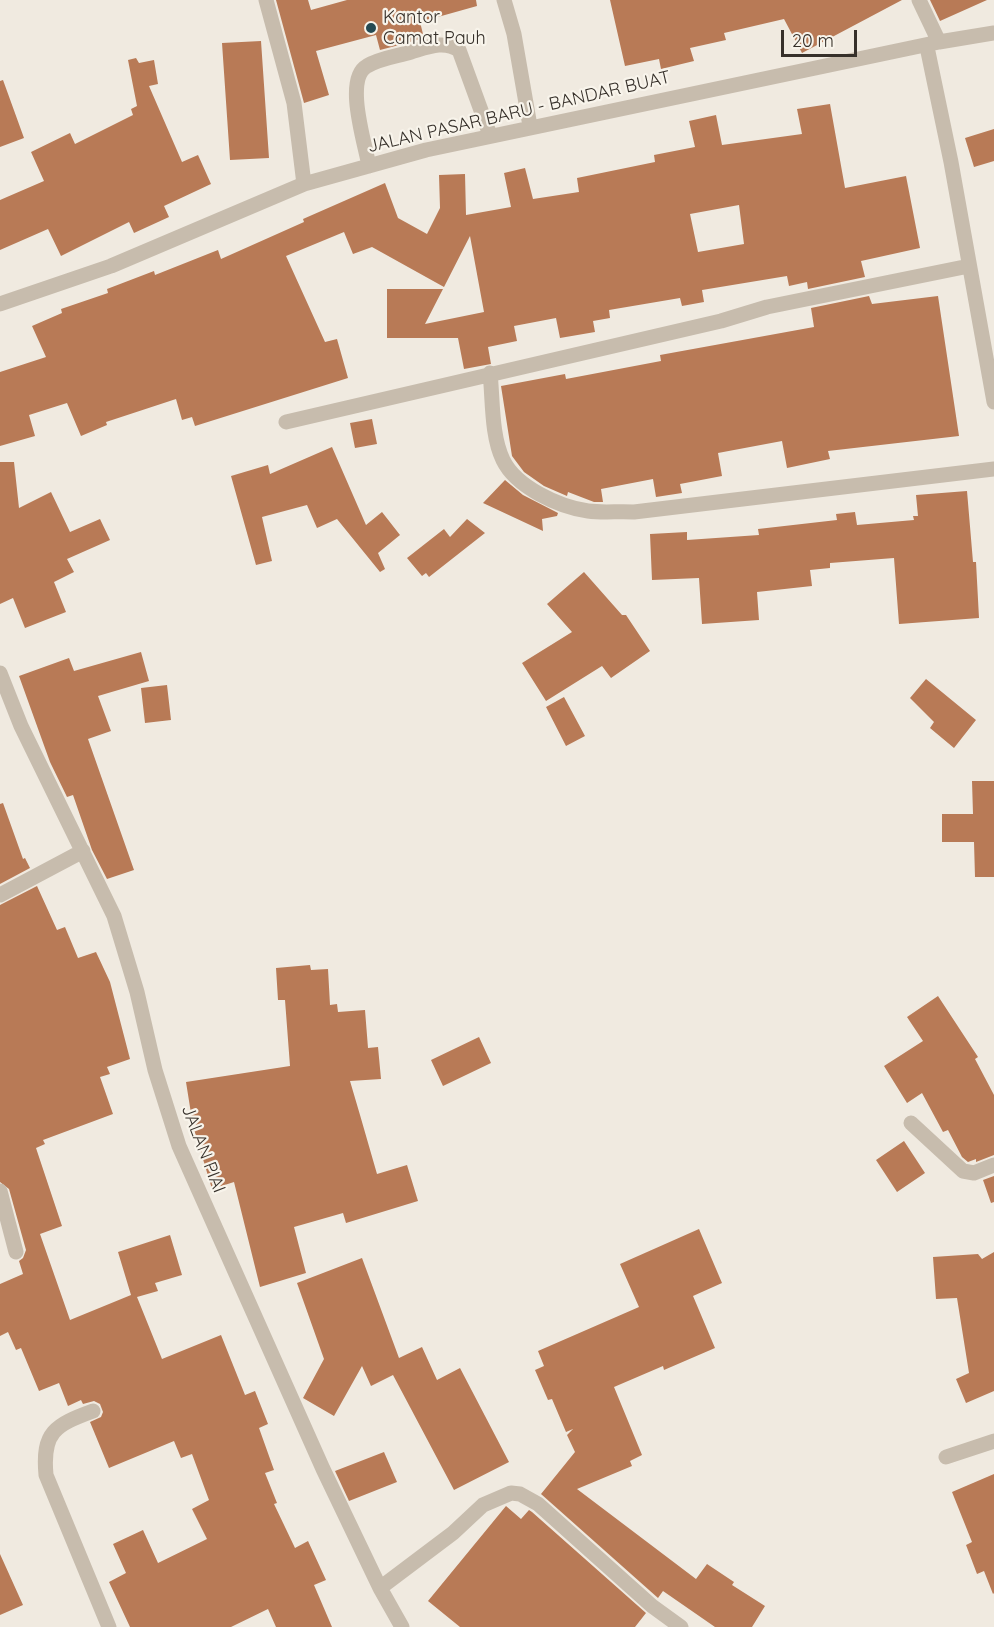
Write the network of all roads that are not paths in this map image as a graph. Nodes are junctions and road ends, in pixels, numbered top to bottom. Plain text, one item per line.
1 (266, 0) edge
2 (504, 0) edge
3 (919, 0) edge
4 (994, 33) edge
5 (933, 44) junction
6 (530, 126) junction
7 (490, 135) junction
8 (369, 166) junction
9 (304, 184) junction
10 (969, 266) junction
11 (0, 304) edge
12 (490, 373) junction
13 (994, 402) edge
14 (286, 422) dead end
15 (994, 469) edge
16 (0, 673) edge
17 (83, 851) junction
18 (0, 895) edge
19 (911, 1123) dead end
20 (994, 1165) edge
21 (0, 1191) edge
22 (16, 1252) dead end
23 (93, 1411) dead end
24 (994, 1441) edge
25 (946, 1457) dead end
26 (380, 1588) junction
27 (109, 1627) edge
28 (402, 1627) edge
29 (681, 1627) edge

1 - 9 street
2 - 6 street
3 - 5 street
4 - 5 street, JALAN PASAR BARU - BANDAR BUAT
5 - 6 street, JALAN PASAR BARU - BANDAR BUAT
5 - 10 street
6 - 7 street, JALAN PASAR BARU - BANDAR BUAT
7 - 8 street, JALAN PASAR BARU - BANDAR BUAT
7 - 8 street
8 - 9 street, JALAN PASAR BARU - BANDAR BUAT
9 - 11 street, JALAN PASAR BARU - BANDAR BUAT
10 - 12 street
10 - 13 street
12 - 14 street
12 - 15 street
16 - 17 street, JALAN PIAI
17 - 18 street
17 - 26 street, JALAN PIAI
19 - 20 street
21 - 22 street
23 - 27 street
24 - 25 street
26 - 28 street, JALAN PIAI
26 - 29 street

